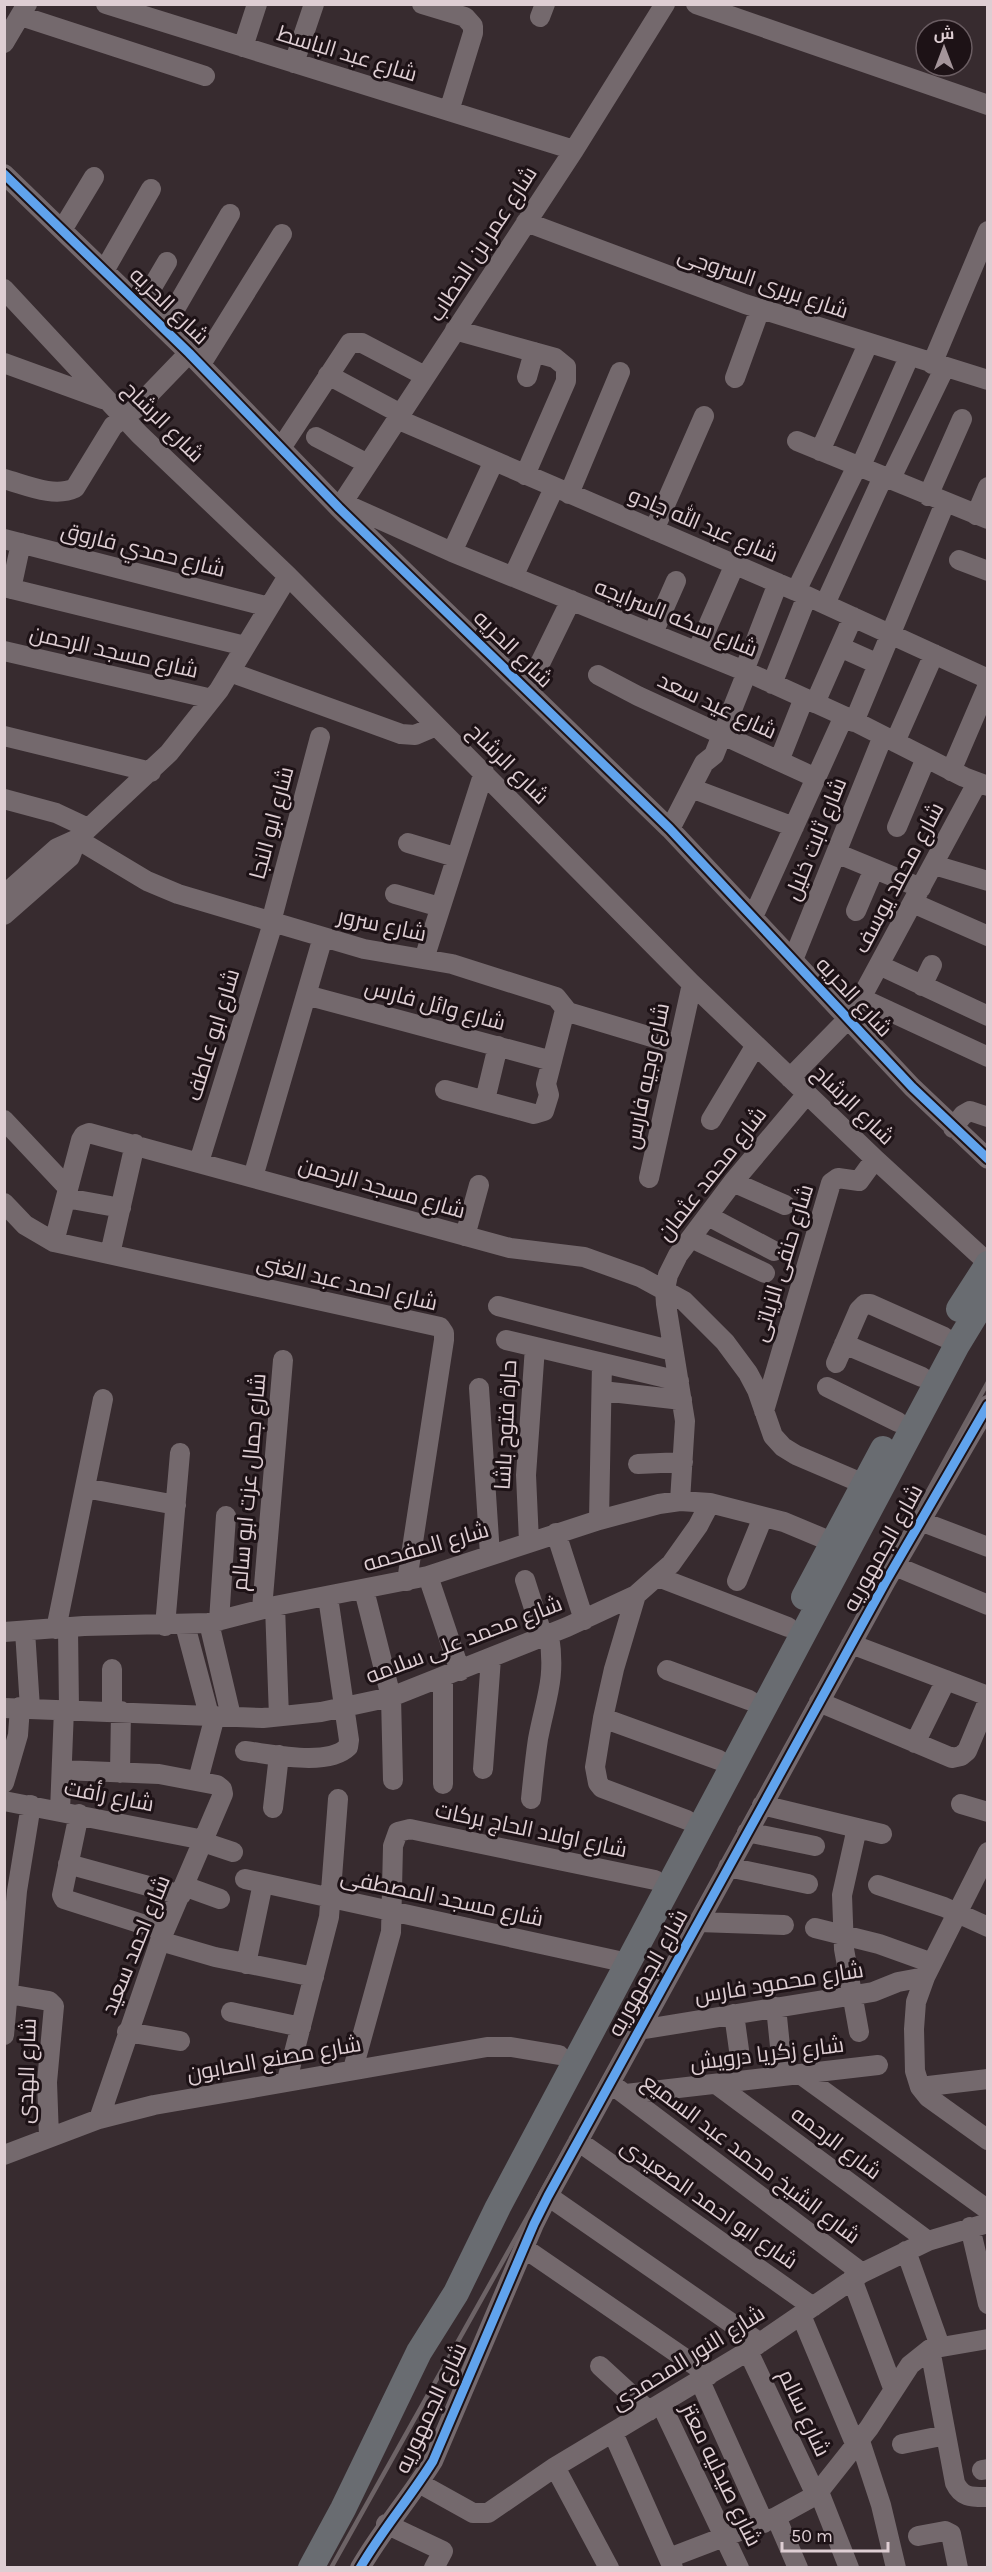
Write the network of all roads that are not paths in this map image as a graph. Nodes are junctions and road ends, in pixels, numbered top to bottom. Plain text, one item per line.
1 (106, 4) edge
2 (257, 4) edge
3 (314, 4) edge
4 (665, 4) edge
5 (696, 4) edge
6 (24, 10) edge
7 (417, 10) edge
8 (4, 43) edge
9 (243, 47) junction
10 (294, 63) junction
11 (205, 76) dead end
12 (987, 105) edge
13 (449, 111) junction
14 (574, 150) junction
15 (4, 174) edge
16 (94, 177) dead end
17 (151, 189) dead end
18 (230, 214) dead end
19 (526, 222) junction
20 (62, 231) junction
21 (987, 231) edge
22 (282, 234) dead end
23 (167, 261) dead end
24 (104, 271) junction
25 (4, 289) edge
26 (141, 306) junction
27 (760, 309) junction
28 (164, 328) junction
29 (455, 330) junction
30 (868, 344) junction
31 (534, 352) junction
32 (909, 357) junction
33 (191, 359) junction
34 (4, 363) edge
35 (938, 366) junction
36 (620, 372) dead end
37 (328, 375) junction
38 (425, 376) junction
39 (527, 377) dead end
40 (735, 378) dead end
41 (987, 380) edge
42 (107, 400) junction
43 (130, 413) junction
44 (399, 416) junction
45 (704, 416) dead end
46 (962, 419) dead end
47 (316, 436) dead end
48 (796, 441) dead end
49 (281, 448) junction
50 (820, 451) junction
51 (494, 461) junction
52 (368, 464) junction
53 (858, 467) junction
54 (525, 475) junction
55 (886, 478) junction
56 (4, 479) edge
57 (987, 487) edge
58 (562, 491) junction
59 (937, 499) junction
60 (341, 506) junction
61 (982, 517) edge
62 (828, 526) junction
63 (654, 530) junction
64 (854, 540) junction
65 (13, 541) edge
66 (452, 552) junction
67 (959, 560) dead end
68 (735, 564) junction
69 (987, 571) edge
70 (288, 576) junction
71 (513, 577) junction
72 (676, 581) dead end
73 (778, 583) junction
74 (8, 588) edge
75 (809, 597) junction
76 (571, 600) junction
77 (269, 607) junction
78 (854, 617) junction
79 (653, 633) junction
80 (890, 634) junction
81 (245, 646) junction
82 (840, 647) junction
83 (4, 651) edge
84 (696, 651) junction
85 (934, 654) junction
86 (878, 664) junction
87 (230, 672) junction
88 (746, 672) junction
89 (598, 675) dead end
90 (987, 679) edge
91 (772, 684) junction
92 (987, 685) edge
93 (527, 690) junction
94 (212, 699) junction
95 (810, 701) junction
96 (849, 719) junction
97 (436, 726) junction
98 (723, 735) junction
99 (4, 736) edge
100 (320, 738) dead end
101 (889, 739) junction
102 (926, 758) junction
103 (779, 761) junction
104 (951, 771) junction
105 (151, 772) junction
106 (484, 772) junction
107 (816, 778) junction
108 (982, 784) edge
109 (691, 788) junction
110 (4, 799) edge
111 (794, 827) junction
112 (897, 827) dead end
113 (670, 829) junction
114 (83, 834) junction
115 (408, 843) dead end
116 (836, 853) junction
117 (455, 857) junction
118 (933, 865) junction
119 (874, 869) junction
120 (12, 878) edge
121 (987, 881) edge
122 (395, 894) dead end
123 (4, 895) edge
124 (917, 895) junction
125 (440, 907) junction
126 (856, 911) dead end
127 (4, 915) edge
128 (753, 917) junction
129 (272, 922) junction
130 (987, 936) edge
131 (323, 937) junction
132 (424, 959) junction
133 (793, 960) junction
134 (879, 965) junction
135 (932, 965) dead end
136 (692, 984) junction
137 (922, 986) junction
138 (306, 994) junction
139 (861, 999) junction
140 (565, 1010) junction
141 (987, 1016) edge
142 (845, 1022) junction
143 (678, 1045) junction
144 (756, 1045) junction
145 (498, 1046) junction
146 (987, 1057) edge
147 (552, 1061) junction
148 (790, 1078) junction
149 (445, 1090) dead end
150 (807, 1094) junction
151 (485, 1100) junction
152 (987, 1117) edge
153 (4, 1120) edge
154 (711, 1120) dead end
155 (953, 1128) junction
156 (135, 1144) junction
157 (987, 1159) edge
158 (875, 1160) junction
159 (199, 1162) junction
160 (253, 1177) junction
161 (649, 1178) dead end
162 (733, 1182) junction
163 (479, 1185) dead end
164 (67, 1193) junction
165 (4, 1203) edge
166 (785, 1205) dead end
167 (121, 1208) junction
168 (708, 1216) junction
169 (465, 1236) junction
170 (691, 1238) junction
171 (54, 1242) junction
172 (774, 1251) dead end
173 (110, 1254) junction
174 (987, 1264) edge
175 (765, 1273) dead end
176 (665, 1289) junction
177 (987, 1294) edge
178 (498, 1306) dead end
179 (944, 1337) junction
180 (506, 1340) dead end
181 (844, 1344) junction
182 (535, 1347) junction
183 (673, 1351) junction
184 (283, 1360) dead end
185 (602, 1363) junction
186 (836, 1363) dead end
187 (922, 1377) junction
188 (826, 1387) dead end
189 (479, 1388) dead end
190 (680, 1390) junction
191 (602, 1391) junction
192 (103, 1399) dead end
193 (987, 1405) edge
194 (764, 1411) junction
195 (898, 1422) junction
196 (180, 1453) dead end
197 (683, 1462) junction
198 (638, 1464) dead end
199 (864, 1484) junction
200 (85, 1488) junction
201 (680, 1501) junction
202 (710, 1503) junction
203 (176, 1505) junction
204 (226, 1516) dead end
205 (764, 1517) junction
206 (599, 1520) junction
207 (920, 1521) junction
208 (556, 1533) junction
209 (528, 1542) junction
210 (841, 1545) junction
211 (987, 1546) edge
212 (490, 1555) junction
213 (894, 1566) junction
214 (428, 1576) junction
215 (658, 1577) junction
216 (525, 1580) dead end
217 (407, 1581) junction
218 (737, 1581) dead end
219 (364, 1590) junction
220 (636, 1594) junction
221 (328, 1597) junction
222 (987, 1605) edge
223 (269, 1608) junction
224 (584, 1620) junction
225 (214, 1622) junction
226 (185, 1625) junction
227 (165, 1626) junction
228 (788, 1627) junction
229 (62, 1628) junction
230 (25, 1631) junction
231 (4, 1632) edge
232 (546, 1636) junction
233 (851, 1644) junction
234 (491, 1658) junction
235 (112, 1669) dead end
236 (667, 1670) dead end
237 (452, 1674) junction
238 (946, 1680) junction
239 (987, 1696) edge
240 (391, 1697) junction
241 (749, 1701) junction
242 (987, 1701) edge
243 (819, 1702) junction
244 (18, 1707) edge
245 (344, 1708) junction
246 (67, 1709) junction
247 (116, 1711) junction
248 (218, 1716) junction
249 (279, 1717) junction
250 (603, 1718) junction
251 (915, 1743) junction
252 (245, 1751) dead end
253 (279, 1755) junction
254 (718, 1760) junction
255 (483, 1769) dead end
256 (62, 1770) junction
257 (120, 1773) junction
258 (198, 1780) junction
259 (393, 1780) dead end
260 (4, 1783) edge
261 (443, 1784) dead end
262 (338, 1799) dead end
263 (531, 1799) dead end
264 (4, 1800) edge
265 (961, 1804) dead end
266 (762, 1805) junction
267 (31, 1806) junction
268 (273, 1808) dead end
269 (987, 1812) edge
270 (70, 1813) junction
271 (687, 1820) junction
272 (856, 1828) junction
273 (747, 1832) junction
274 (882, 1834) dead end
275 (204, 1841) junction
276 (815, 1846) dead end
277 (233, 1852) dead end
278 (987, 1852) edge
279 (68, 1864) junction
280 (728, 1867) junction
281 (655, 1880) junction
282 (808, 1884) dead end
283 (878, 1885) dead end
284 (11, 1891) edge
285 (183, 1891) junction
286 (331, 1898) junction
287 (220, 1899) dead end
288 (393, 1911) junction
289 (956, 1912) junction
290 (9, 1921) edge
291 (698, 1922) junction
292 (784, 1925) dead end
293 (987, 1927) edge
294 (815, 1928) dead end
295 (843, 1934) junction
296 (162, 1936) junction
297 (620, 1961) junction
298 (246, 1964) junction
299 (928, 1970) junction
300 (7, 1971) edge
301 (314, 1977) junction
302 (8, 1994) junction
303 (852, 1995) junction
304 (776, 2007) junction
305 (231, 2012) dead end
306 (734, 2014) junction
307 (5, 2026) edge
308 (301, 2026) junction
309 (639, 2030) junction
310 (127, 2032) junction
311 (859, 2032) dead end
312 (180, 2041) dead end
313 (739, 2050) dead end
314 (559, 2055) junction
315 (878, 2065) dead end
316 (353, 2069) junction
317 (792, 2075) junction
318 (987, 2079) edge
319 (287, 2080) junction
320 (716, 2084) junction
321 (920, 2087) junction
322 (618, 2089) junction
323 (99, 2119) junction
324 (49, 2138) junction
325 (987, 2140) edge
326 (578, 2141) junction
327 (520, 2148) junction
328 (4, 2155) edge
329 (548, 2196) junction
330 (987, 2210) edge
331 (979, 2225) edge
332 (928, 2241) junction
333 (524, 2248) junction
334 (906, 2251) junction
335 (857, 2276) junction
336 (987, 2304) edge
337 (807, 2311) junction
338 (987, 2339) edge
339 (754, 2347) junction
340 (935, 2348) junction
341 (600, 2366) dead end
342 (704, 2378) junction
343 (893, 2388) junction
344 (655, 2408) junction
345 (613, 2433) junction
346 (946, 2435) junction
347 (858, 2443) junction
348 (902, 2444) dead end
349 (555, 2467) junction
350 (419, 2483) junction
351 (818, 2494) junction
352 (979, 2497) edge
353 (770, 2520) junction
354 (386, 2524) junction
355 (918, 2536) dead end
356 (723, 2538) junction
357 (439, 2559) edge
358 (671, 2563) edge
359 (311, 2568) edge
360 (360, 2568) edge
361 (609, 2568) edge
362 (739, 2568) edge
363 (798, 2568) edge
364 (849, 2568) edge
365 (896, 2568) edge
366 (958, 2568) edge

1 - 9 street, شارع عبد الباسط
2 - 9 street
3 - 10 street
4 - 14 street, شارع عمر بن الخطاب
5 - 12 street
6 - 8 street
6 - 11 street
7 - 13 street
9 - 10 street, شارع عبد الباسط
10 - 13 street, شارع عبد الباسط
13 - 14 street, شارع عبد الباسط
14 - 19 street, شارع عمر بن الخطاب
15 - 20 street, شارع الحريه
16 - 20 street
17 - 24 street
18 - 28 street
19 - 27 street, شارع بربرى السروجى
19 - 29 street, شارع عمر بن الخطاب
20 - 24 street, شارع الحريه
21 - 35 street
22 - 33 street
23 - 26 street
24 - 26 street, شارع الحريه
25 - 42 street, شارع الرشاح
26 - 28 street, شارع الحريه
27 - 30 street, شارع بربرى السروجى
27 - 40 street
28 - 33 street, شارع الحريه
29 - 31 street
29 - 38 street, شارع عمر بن الخطاب
30 - 32 street, شارع بربرى السروجى
30 - 50 street
31 - 39 street
31 - 54 street
32 - 35 street, شارع بربرى السروجى
32 - 53 street
33 - 43 street
33 - 49 street, شارع الحريه
34 - 42 street
35 - 41 street, شارع بربرى السروجى
35 - 55 street
36 - 58 street
37 - 38 street
37 - 44 street, شارع عبد الله جادو
37 - 49 street
38 - 44 street, شارع عمر بن الخطاب
42 - 43 street, شارع الرشاح
43 - 56 street
43 - 70 street, شارع الرشاح
44 - 51 street, شارع عبد الله جادو
44 - 52 street, شارع عمر بن الخطاب
45 - 63 street
46 - 59 street
47 - 52 street
48 - 50 street
49 - 60 street, شارع الحريه
50 - 53 street
51 - 54 street, شارع عبد الله جادو
51 - 66 street
52 - 60 street, شارع عمر بن الخطاب
53 - 55 street
53 - 62 street
54 - 58 street, شارع عبد الله جادو
55 - 59 street
55 - 64 street
57 - 61 street
58 - 63 street, شارع عبد الله جادو
58 - 71 street
59 - 61 street
59 - 80 street
60 - 66 street, شارع سكه السرايجه
60 - 93 street, شارع الحريه
62 - 64 street
62 - 75 street
63 - 68 street, شارع عبد الله جادو
64 - 75 street
65 - 74 street
65 - 77 street, شارع حمدي فاروق
66 - 71 street, شارع سكه السرايجه
67 - 69 street
68 - 73 street, شارع عبد الله جادو
68 - 84 street
70 - 77 street
70 - 97 street, شارع الرشاح
71 - 76 street, شارع سكه السرايجه
72 - 79 street
73 - 75 street, شارع عبد الله جادو
73 - 88 street
74 - 81 street
75 - 78 street, شارع عبد الله جادو
75 - 91 street
76 - 79 street, شارع سكه السرايجه
76 - 93 street
77 - 81 street
78 - 80 street, شارع عبد الله جادو
78 - 82 street
79 - 84 street, شارع سكه السرايجه
80 - 85 street, شارع عبد الله جادو
80 - 86 street
81 - 87 street
82 - 86 street
82 - 95 street
83 - 94 street, شارع مسجد الرحمن
84 - 88 street, شارع سكه السرايجه
85 - 90 street, شارع عبد الله جادو
85 - 101 street, شارع ثابت خليل
86 - 96 street
87 - 94 street
87 - 97 street
88 - 91 street, شارع سكه السرايجه
88 - 98 street
89 - 98 street, شارع عيد سعد
91 - 95 street, شارع سكه السرايجه
92 - 104 street
93 - 113 street, شارع الحريه
94 - 105 street
95 - 96 street, شارع سكه السرايجه
95 - 103 street
96 - 101 street, شارع سكه السرايجه
96 - 107 street
97 - 106 street, شارع الرشاح
98 - 103 street, شارع عيد سعد
98 - 109 street
99 - 105 street
100 - 129 street, شارع ابو النجا
101 - 102 street, شارع سكه السرايجه
101 - 116 street, شارع ثابت خليل
102 - 104 street, شارع سكه السرايجه
102 - 112 street
103 - 107 street, شارع عيد سعد
104 - 108 street, شارع سكه السرايجه
105 - 114 street
106 - 117 street
106 - 136 street, شارع الرشاح
107 - 111 street
108 - 118 street, شارع محمد يوسف
109 - 111 street
109 - 113 street
110 - 114 street, شارع سرور
111 - 128 street
113 - 128 street, شارع الحريه
114 - 120 street
114 - 127 street
114 - 129 street, شارع سرور
115 - 117 street
116 - 119 street
116 - 133 street, شارع ثابت خليل
117 - 125 street
118 - 121 street
118 - 124 street, شارع محمد يوسف
119 - 124 street
119 - 126 street
120 - 123 street
122 - 125 street
124 - 130 street
124 - 134 street, شارع محمد يوسف
125 - 132 street
128 - 133 street, شارع الحريه
129 - 131 street, شارع سرور
129 - 159 street, شارع ابو عاطف
131 - 132 street, شارع سرور
131 - 138 street
132 - 140 street, شارع سرور
133 - 142 street, شارع الحريه
134 - 137 street
134 - 139 street, شارع محمد يوسف
135 - 137 street
136 - 143 street, شارع وجيه فارس
136 - 144 street, شارع الرشاح
137 - 141 street
138 - 145 street, شارع وائل فارس
138 - 160 street
139 - 142 street, شارع محمد يوسف
139 - 146 street
140 - 143 street, شارع سرور
140 - 147 street
142 - 148 street, شارع محمد يوسف
142 - 155 street, شارع الحريه
143 - 161 street, شارع وجيه فارس
144 - 148 street, شارع الرشاح
144 - 154 street
145 - 147 street, شارع وائل فارس
145 - 151 street
147 - 151 street
148 - 150 street, شارع الرشاح
149 - 151 street
150 - 158 street, شارع الرشاح
150 - 162 street, شارع محمد عثمان
152 - 155 street
153 - 164 street
155 - 157 street, شارع الحريه
156 - 159 street, شارع مسجد الرحمن
156 - 164 street, شارع مسجد الرحمن
156 - 167 street
158 - 174 street, شارع الرشاح
158 - 194 street, شارع حنفى الزياتى
159 - 160 street, شارع مسجد الرحمن
160 - 169 street, شارع مسجد الرحمن
162 - 166 street
162 - 168 street, شارع محمد عثمان
163 - 169 street
164 - 167 street
164 - 171 street
165 - 171 street, شارع احمد عبد الغنى
167 - 173 street
168 - 170 street, شارع محمد عثمان
168 - 172 street
169 - 176 street, شارع مسجد الرحمن
170 - 175 street
170 - 176 street, شارع محمد عثمان
171 - 173 street, شارع احمد عبد الغنى
173 - 217 street, شارع احمد عبد الغنى
174 - 179 main road, شارع الجمهوريه
176 - 183 street
176 - 194 street, شارع مسجد الرحمن
177 - 210 main road, شارع الجمهوريه
178 - 183 street
179 - 181 street
179 - 187 main road, شارع الجمهوريه
180 - 182 street
181 - 186 street
181 - 187 street
182 - 185 street
182 - 209 street, حارة فتوح باشا
183 - 190 street
184 - 223 street, شارع جمال عزت ابو سالم
185 - 190 street
185 - 191 street
187 - 195 main road, شارع الجمهوريه
188 - 195 street
189 - 212 street
190 - 191 street
190 - 197 street
191 - 206 street
192 - 200 street
193 - 207 street, شارع الجمهوريه
194 - 199 street, شارع مسجد الرحمن
195 - 199 main road, شارع الجمهوريه
196 - 203 street
197 - 198 street
197 - 201 street
199 - 210 main road, شارع الجمهوريه
200 - 203 street
200 - 229 street
201 - 202 street, شارع المفحمه
201 - 206 street, شارع المفحمه
202 - 205 street, شارع المفحمه
202 - 215 street, شارع محمد على سلامه
203 - 227 street
204 - 225 street
205 - 210 street, شارع المفحمه
205 - 218 street
206 - 208 street, شارع المفحمه
207 - 211 street
207 - 213 street, شارع الجمهوريه
208 - 209 street, شارع المفحمه
208 - 224 street
209 - 212 street, شارع المفحمه
210 - 228 main road, شارع الجمهوريه
210 - 297 main road, شارع الجمهوريه
212 - 214 street, شارع المفحمه
213 - 222 street
213 - 233 street, شارع الجمهوريه
214 - 217 street, شارع المفحمه
214 - 237 street
215 - 220 street, شارع محمد على سلامه
215 - 228 street
216 - 232 street
217 - 219 street, شارع المفحمه
219 - 221 street, شارع المفحمه
219 - 240 street
220 - 224 street, شارع محمد على سلامه
220 - 250 street
221 - 223 street, شارع المفحمه
221 - 245 street
223 - 225 street, شارع المفحمه
223 - 249 street, شارع جمال عزت ابو سالم
224 - 232 street, شارع محمد على سلامه
225 - 226 street, شارع المفحمه
225 - 248 street
226 - 227 street, شارع المفحمه
226 - 248 street
227 - 229 street, شارع المفحمه
228 - 241 main road, شارع الجمهوريه
229 - 230 street, شارع المفحمه
229 - 246 street
230 - 231 street, شارع المفحمه
230 - 244 street
232 - 234 street, شارع محمد على سلامه
232 - 263 street
233 - 238 street
233 - 243 street, شارع الجمهوريه
234 - 237 street, شارع محمد على سلامه
234 - 255 street
235 - 247 street
236 - 241 street
237 - 240 street, شارع محمد على سلامه
237 - 261 street
238 - 239 street
238 - 251 street
240 - 245 street, شارع محمد على سلامه
240 - 259 street
241 - 254 main road, شارع الجمهوريه
242 - 251 street
243 - 251 street
243 - 266 street, شارع الجمهوريه
244 - 246 street, شارع محمد على سلامه
244 - 260 street
245 - 249 street, شارع محمد على سلامه
245 - 253 street
246 - 247 street, شارع محمد على سلامه
246 - 256 street
247 - 248 street, شارع محمد على سلامه
247 - 257 street
248 - 249 street, شارع محمد على سلامه
248 - 258 street
250 - 254 street
250 - 271 street
252 - 253 street
253 - 268 street
254 - 271 main road, شارع الجمهوريه
256 - 257 street
256 - 270 street
257 - 258 street
258 - 275 street, شارع احمد سعيد
262 - 286 street
264 - 267 street, شارع رأفت
265 - 269 street
266 - 272 street
266 - 273 street, شارع الجمهوريه
267 - 270 street, شارع رأفت
267 - 284 street
270 - 275 street, شارع رأفت
270 - 279 street
271 - 281 main road, شارع الجمهوريه
272 - 274 street
272 - 295 street
273 - 276 street
273 - 280 street, شارع الجمهوريه
275 - 277 street, شارع رأفت
275 - 285 street, شارع احمد سعيد
278 - 289 street
279 - 285 street
279 - 296 street
280 - 282 street
280 - 291 street, شارع الجمهوريه
281 - 288 street, شارع اولاد الحاج بركات
281 - 297 main road, شارع الجمهوريه
283 - 289 street
284 - 290 street
285 - 287 street
285 - 296 street, شارع احمد سعيد
286 - 288 street, شارع مسجد المصطفى
286 - 298 street, شارع مسجد المصطفى
286 - 301 street
288 - 297 street, شارع مسجد المصطفى
288 - 316 street
289 - 293 street
289 - 299 street
290 - 300 street
291 - 292 street
291 - 309 street, شارع الجمهوريه
294 - 295 street
295 - 299 street
295 - 303 street
296 - 298 street
296 - 310 street, شارع احمد سعيد
297 - 314 main road, شارع الجمهوريه
297 - 327 main road, شارع الجمهوريه
298 - 301 street
299 - 303 street, شارع محمود فارس
299 - 321 street
300 - 302 street
301 - 308 street
302 - 307 street
302 - 324 street, شارع الهدى
303 - 304 street, شارع محمود فارس
303 - 311 street
304 - 306 street, شارع محمود فارس
304 - 317 street
305 - 308 street
306 - 309 street, شارع محمود فارس
306 - 313 street
308 - 319 street
309 - 322 street, شارع الجمهوريه
310 - 312 street
310 - 323 street, شارع احمد سعيد
314 - 316 street, شارع مصنع الصابون
314 - 327 main road, شارع الجمهوريه
315 - 317 street, شارع زكريا درويش
316 - 319 street, شارع مصنع الصابون
317 - 320 street, شارع زكريا درويش
317 - 330 street
318 - 321 street
319 - 323 street, شارع مصنع الصابون
320 - 322 street, شارع زكريا درويش
320 - 332 street, شارع الرحمه
321 - 325 street
322 - 326 street, شارع الجمهوريه
322 - 335 street, شارع الشيخ محمد عبد السميع
323 - 324 street, شارع مصنع الصابون
324 - 328 street, شارع مصنع الصابون
326 - 329 street, شارع الجمهوريه
326 - 337 street, شارع ابو احمد الصعيدى
327 - 359 main road, شارع الجمهوريه
329 - 333 street, شارع الجمهوريه
329 - 339 street
331 - 332 street, شارع النور المحمدى
331 - 336 street
332 - 334 street, شارع النور المحمدى
333 - 342 street
333 - 350 street, شارع الجمهوريه
334 - 335 street, شارع النور المحمدى
334 - 340 street
335 - 337 street, شارع النور المحمدى
335 - 343 street
337 - 339 street, شارع النور المحمدى
337 - 347 street
338 - 340 street
339 - 342 street, شارع النور المحمدى
339 - 351 street, شارع سالم
340 - 343 street
340 - 346 street
341 - 344 street
342 - 344 street, شارع النور المحمدى
342 - 353 street
343 - 347 street
344 - 345 street, شارع النور المحمدى
344 - 356 street, شارع صيدليه معتز
345 - 349 street, شارع النور المحمدى
345 - 358 street
346 - 348 street
346 - 352 street
347 - 351 street
347 - 365 street
349 - 350 street, شارع النور المحمدى
349 - 361 street
350 - 354 street, شارع الجمهوريه
351 - 353 street
351 - 364 street, شارع سالم
353 - 356 street
353 - 363 street
354 - 357 street
354 - 360 street, شارع الجمهوريه
355 - 366 street
356 - 358 street
356 - 362 street, شارع صيدليه معتز

